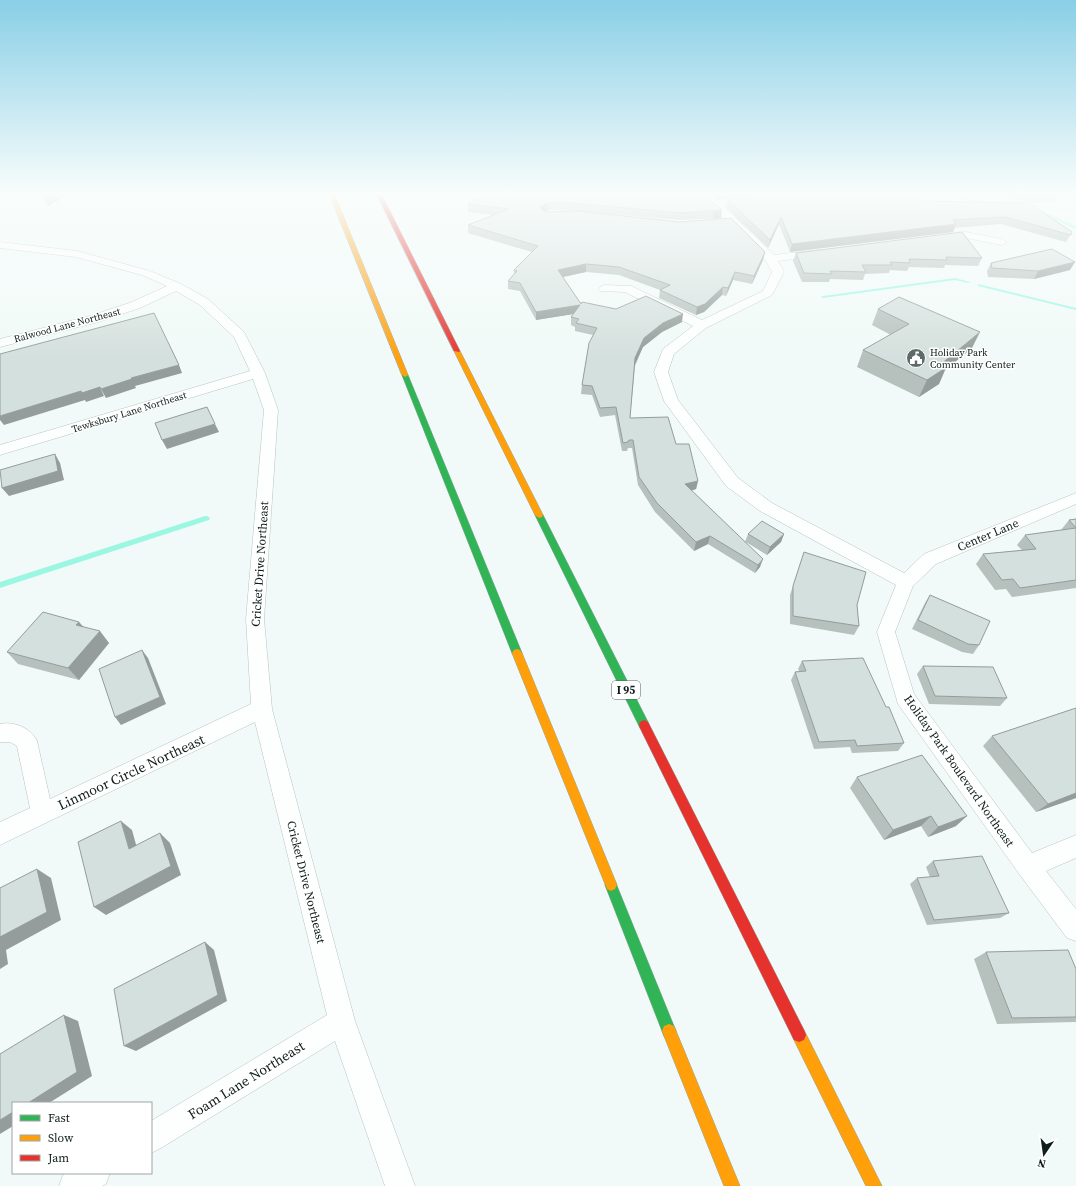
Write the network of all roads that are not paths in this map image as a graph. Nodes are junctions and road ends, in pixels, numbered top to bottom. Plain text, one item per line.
1 (28, 248) edge
2 (353, 248) edge
3 (406, 248) edge
4 (759, 248) edge
5 (829, 252) edge
6 (771, 258) junction
7 (177, 286) junction
8 (604, 289) dead end
9 (702, 325) junction
10 (0, 343) edge
11 (258, 373) junction
12 (0, 450) edge
13 (1076, 498) edge
14 (906, 582) junction
15 (262, 710) junction
16 (0, 733) edge
17 (42, 814) junction
18 (0, 834) edge
19 (1076, 846) edge
20 (1028, 868) junction
21 (1076, 929) edge
22 (342, 1021) junction
23 (152, 1137) edge
24 (93, 1174) edge
25 (74, 1186) edge
26 (400, 1186) edge
27 (732, 1186) edge
28 (874, 1186) edge

1 - 7 street, Cricket Drive Northeast
2 - 27 highway
3 - 28 highway, I 95
4 - 6 street
5 - 6 street
6 - 9 street
7 - 10 street, Ralwood Lane Northeast
7 - 11 street, Cricket Drive Northeast
8 - 9 street
9 - 14 street
11 - 12 street, Tewksbury Lane Northeast
11 - 15 street, Cricket Drive Northeast
13 - 14 street, Center Lane
14 - 20 street, Holiday Park Boulevard Northeast
15 - 17 street, Linmoor Circle Northeast
15 - 22 street, Cricket Drive Northeast
16 - 17 street
17 - 18 street, Linmoor Circle Northeast
19 - 20 street
20 - 21 street, Holiday Park Boulevard Northeast
22 - 23 street, Foam Lane Northeast
22 - 26 street, Cricket Drive Northeast
24 - 25 street

